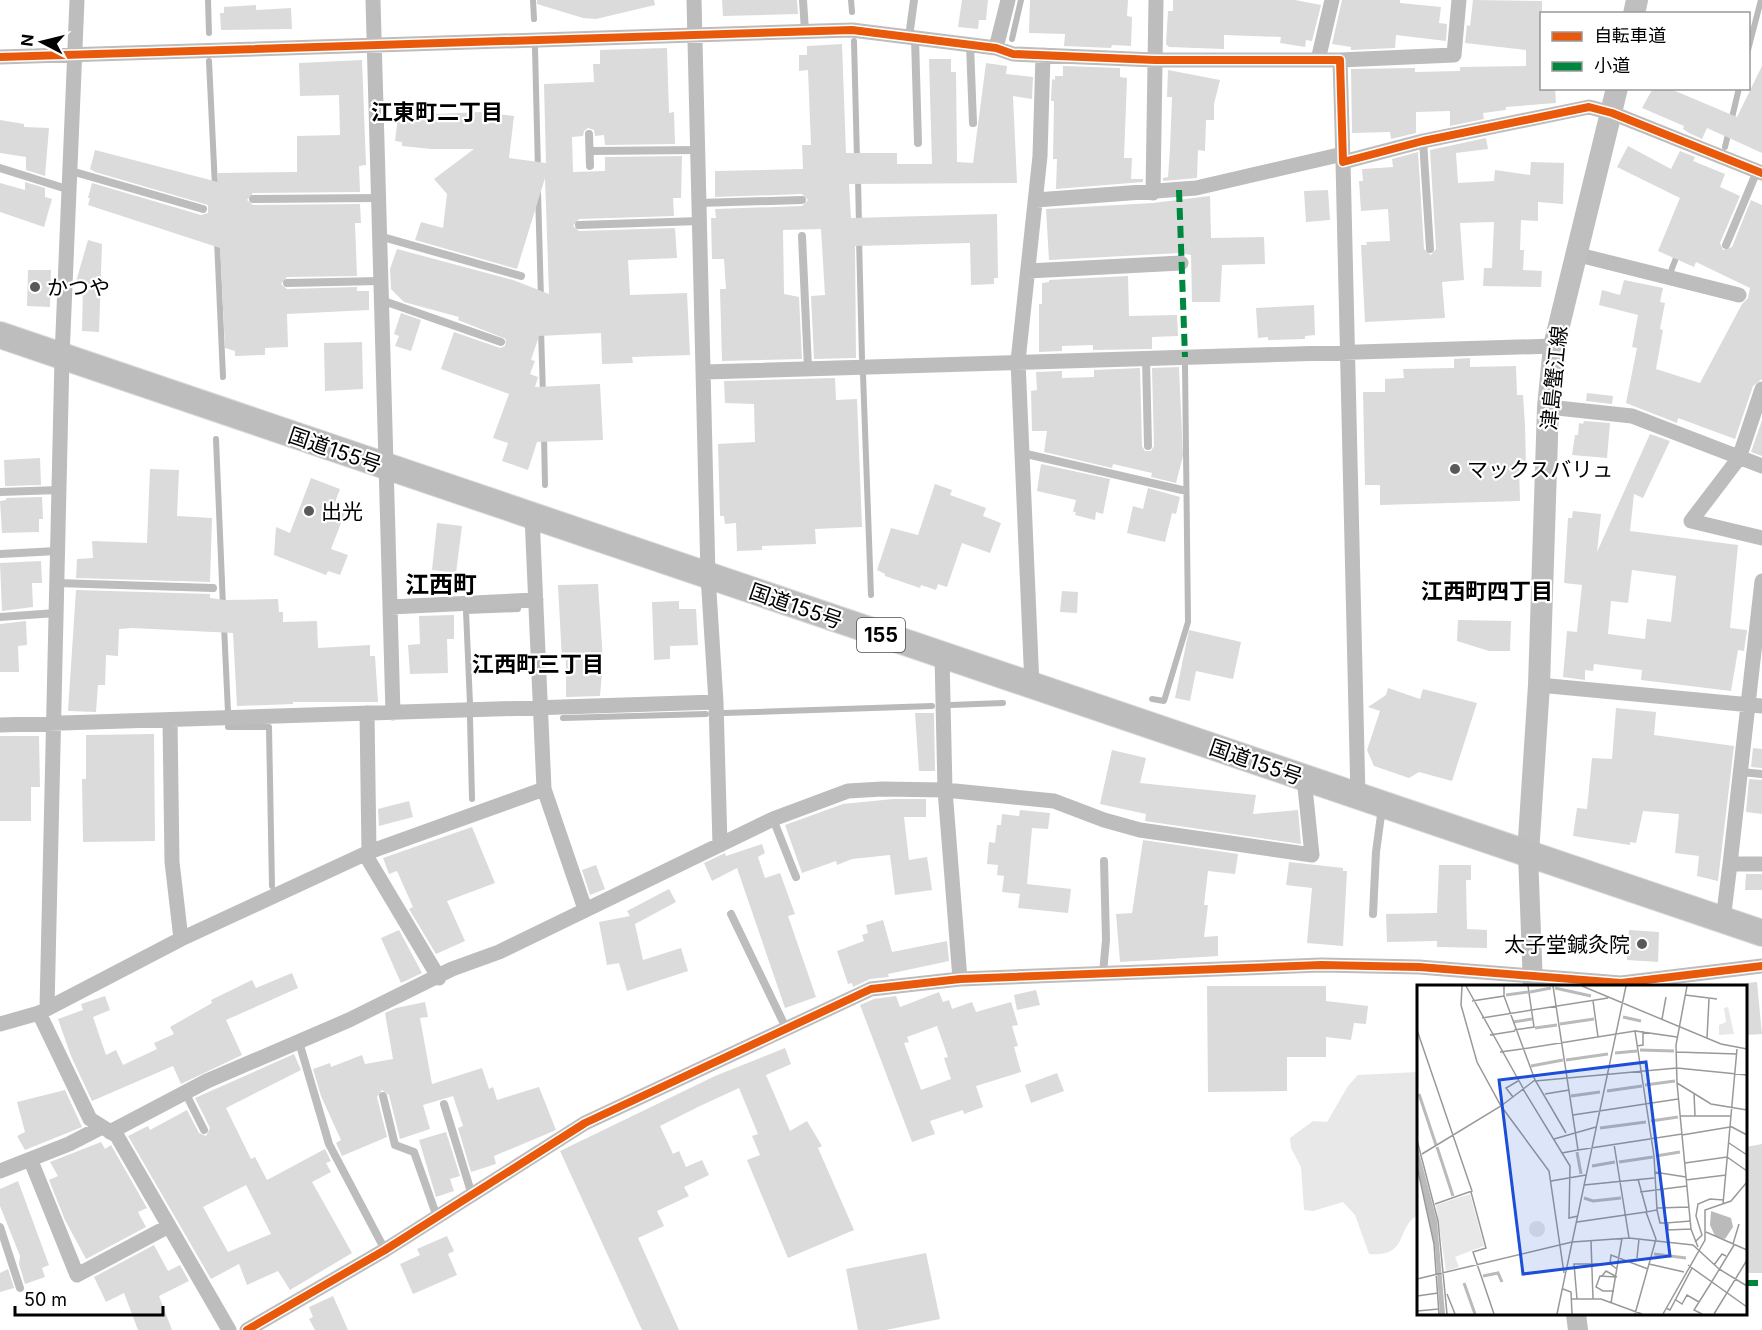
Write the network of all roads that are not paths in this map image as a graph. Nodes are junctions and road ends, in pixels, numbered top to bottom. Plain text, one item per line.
1 (77, 0) edge
2 (373, 0) edge
3 (694, 0) edge
4 (803, 0) edge
5 (914, 0) edge
6 (1008, 0) edge
7 (1156, 0) edge
8 (1332, 0) edge
9 (1459, 0) edge
10 (805, 32) junction
11 (695, 36) junction
12 (912, 38) junction
13 (374, 44) junction
14 (970, 45) junction
15 (996, 48) junction
16 (1043, 55) junction
17 (76, 56) junction
18 (0, 57) edge
19 (1155, 60) junction
20 (1318, 60) junction
21 (1340, 60) junction
22 (1617, 90) edge
23 (1612, 113) junction
24 (973, 123) dead end
25 (589, 134) dead end
26 (1423, 141) junction
27 (918, 143) dead end
28 (698, 150) junction
29 (590, 151) junction
30 (1343, 158) junction
31 (590, 166) dead end
32 (0, 168) edge
33 (71, 171) junction
34 (1759, 172) edge
35 (70, 190) junction
36 (1153, 193) junction
37 (378, 198) junction
38 (254, 199) dead end
39 (802, 200) dead end
40 (1035, 200) junction
41 (699, 203) junction
42 (203, 209) dead end
43 (700, 221) junction
44 (579, 225) dead end
45 (379, 236) junction
46 (801, 236) dead end
47 (1726, 245) dead end
48 (1430, 249) dead end
49 (1575, 254) junction
50 (1181, 263) dead end
51 (1028, 271) junction
52 (521, 276) dead end
53 (380, 281) junction
54 (287, 283) dead end
55 (1739, 296) dead end
56 (381, 300) junction
57 (0, 335) edge
58 (501, 342) dead end
59 (1554, 346) junction
60 (1349, 353) junction
61 (62, 357) junction
62 (1146, 358) junction
63 (1018, 362) junction
64 (808, 368) junction
65 (704, 372) junction
66 (1762, 389) edge
67 (1548, 407) junction
68 (1148, 446) dead end
69 (1022, 453) junction
70 (1739, 458) junction
71 (1762, 466) edge
72 (386, 467) junction
73 (59, 490) junction
74 (1182, 490) dead end
75 (0, 492) edge
76 (532, 516) junction
77 (1762, 538) edge
78 (57, 551) junction
79 (0, 554) edge
80 (708, 576) junction
81 (1762, 581) edge
82 (57, 583) junction
83 (213, 588) dead end
84 (536, 600) junction
85 (390, 608) junction
86 (56, 613) junction
87 (0, 616) edge
88 (942, 656) junction
89 (1539, 685) junction
90 (1032, 686) junction
91 (716, 702) junction
92 (1756, 706) edge
93 (543, 707) junction
94 (393, 712) junction
95 (367, 713) junction
96 (170, 720) junction
97 (53, 724) junction
98 (0, 725) edge
99 (1741, 772) junction
100 (1762, 774) edge
101 (1304, 778) junction
102 (544, 789) junction
103 (945, 790) junction
104 (1358, 797) junction
105 (1382, 805) junction
106 (773, 819) junction
107 (720, 845) junction
108 (367, 853) junction
109 (1528, 854) junction
110 (1104, 861) dead end
111 (1730, 864) junction
112 (1762, 864) edge
113 (796, 877) dead end
114 (585, 909) junction
115 (730, 914) dead end
116 (1373, 914) dead end
117 (1723, 920) junction
118 (1762, 933) edge
119 (181, 939) junction
120 (1762, 966) edge
121 (1102, 974) junction
122 (439, 978) junction
123 (960, 980) junction
124 (1532, 980) edge
125 (43, 1011) junction
126 (0, 1024) edge
127 (786, 1028) junction
128 (299, 1042) junction
129 (185, 1092) junction
130 (383, 1096) dead end
131 (444, 1104) dead end
132 (106, 1129) junction
133 (204, 1130) dead end
134 (31, 1161) junction
135 (0, 1172) edge
136 (472, 1195) junction
137 (437, 1217) junction
138 (169, 1226) junction
139 (0, 1227) edge
140 (385, 1250) junction
141 (20, 1288) dead end
142 (1576, 1315) edge
143 (229, 1330) edge
144 (247, 1330) edge
145 (1578, 1330) edge

1 - 17 street
2 - 13 street
3 - 11 street
4 - 10 lane
5 - 12 lane
6 - 15 street
7 - 19 street
8 - 20 street
9 - 21 street
10 - 11 street
10 - 12 street
11 - 13 street
11 - 28 street
12 - 14 street
12 - 27 lane
13 - 17 street
13 - 37 street
14 - 15 street
14 - 24 lane
15 - 16 street
16 - 19 street
16 - 40 street
17 - 18 street
17 - 33 street
19 - 20 street
19 - 36 street
20 - 21 street
21 - 30 street
22 - 23 main road, 津島蟹江線
23 - 26 street
23 - 34 street
23 - 49 main road, 津島蟹江線
25 - 29 lane
26 - 30 street
26 - 48 lane
28 - 29 lane
28 - 41 street
29 - 31 lane
30 - 36 street
30 - 60 street
32 - 35 lane
33 - 35 street
33 - 42 lane
34 - 47 lane
35 - 61 street
36 - 40 street
37 - 38 lane
37 - 45 street
39 - 41 lane
40 - 51 street
41 - 43 street
43 - 44 lane
43 - 65 street
45 - 52 lane
45 - 53 street
46 - 64 lane
49 - 55 street
49 - 59 main road, 津島蟹江線
50 - 51 street
51 - 63 street
53 - 54 lane
53 - 56 street
56 - 58 lane
56 - 72 street
57 - 61 highway, 国道155号 / 155
59 - 60 street
59 - 67 main road, 津島蟹江線
60 - 62 street
60 - 104 street
61 - 72 highway, 国道155号 / 155
61 - 73 street
62 - 63 street
62 - 68 lane
63 - 64 street
63 - 69 street
64 - 65 street
65 - 80 street
66 - 70 street
67 - 70 street
67 - 89 main road, 津島蟹江線
69 - 74 lane
69 - 90 street
70 - 71 street
70 - 77 street
72 - 76 highway, 国道155号 / 155
72 - 85 street
73 - 75 lane
73 - 78 street
76 - 80 highway, 国道155号 / 155
76 - 84 street
78 - 79 lane
78 - 82 street
80 - 88 highway, 国道155号 / 155
80 - 91 street
81 - 92 street
82 - 83 lane
82 - 86 street
84 - 85 street
84 - 93 street
85 - 94 street
86 - 87 lane
86 - 97 street
88 - 90 highway, 国道155号 / 155
88 - 103 street
89 - 92 street
89 - 109 main road, 津島蟹江線
90 - 101 highway, 国道155号 / 155
91 - 93 street
91 - 107 street
92 - 99 street
93 - 94 street
93 - 102 street
94 - 95 street
95 - 96 street
95 - 108 street
96 - 97 street
96 - 119 street
97 - 98 street
97 - 125 street
99 - 100 lane
99 - 111 street
101 - 103 street
101 - 104 highway, 国道155号 / 155
102 - 108 street
102 - 114 street
103 - 106 street
103 - 123 street
104 - 105 highway, 国道155号 / 155
105 - 109 highway, 国道155号 / 155
105 - 116 lane
106 - 107 street
106 - 113 lane
107 - 114 street
108 - 119 street
108 - 122 street
109 - 117 highway, 国道155号 / 155
109 - 124 street
110 - 121 lane
111 - 112 street
111 - 117 street
114 - 122 street
115 - 127 lane
117 - 118 highway, 国道155号 / 155
119 - 125 street
120 - 124 street
121 - 123 street
121 - 124 street
122 - 128 street
123 - 127 street
125 - 126 street
125 - 132 street
127 - 136 street
128 - 129 street
128 - 140 lane
129 - 132 street
129 - 133 lane
130 - 137 lane
131 - 136 lane
132 - 134 street
132 - 138 street
134 - 135 street
134 - 138 street
136 - 137 street
137 - 140 street
138 - 143 street
139 - 141 lane
140 - 144 street
142 - 145 street

